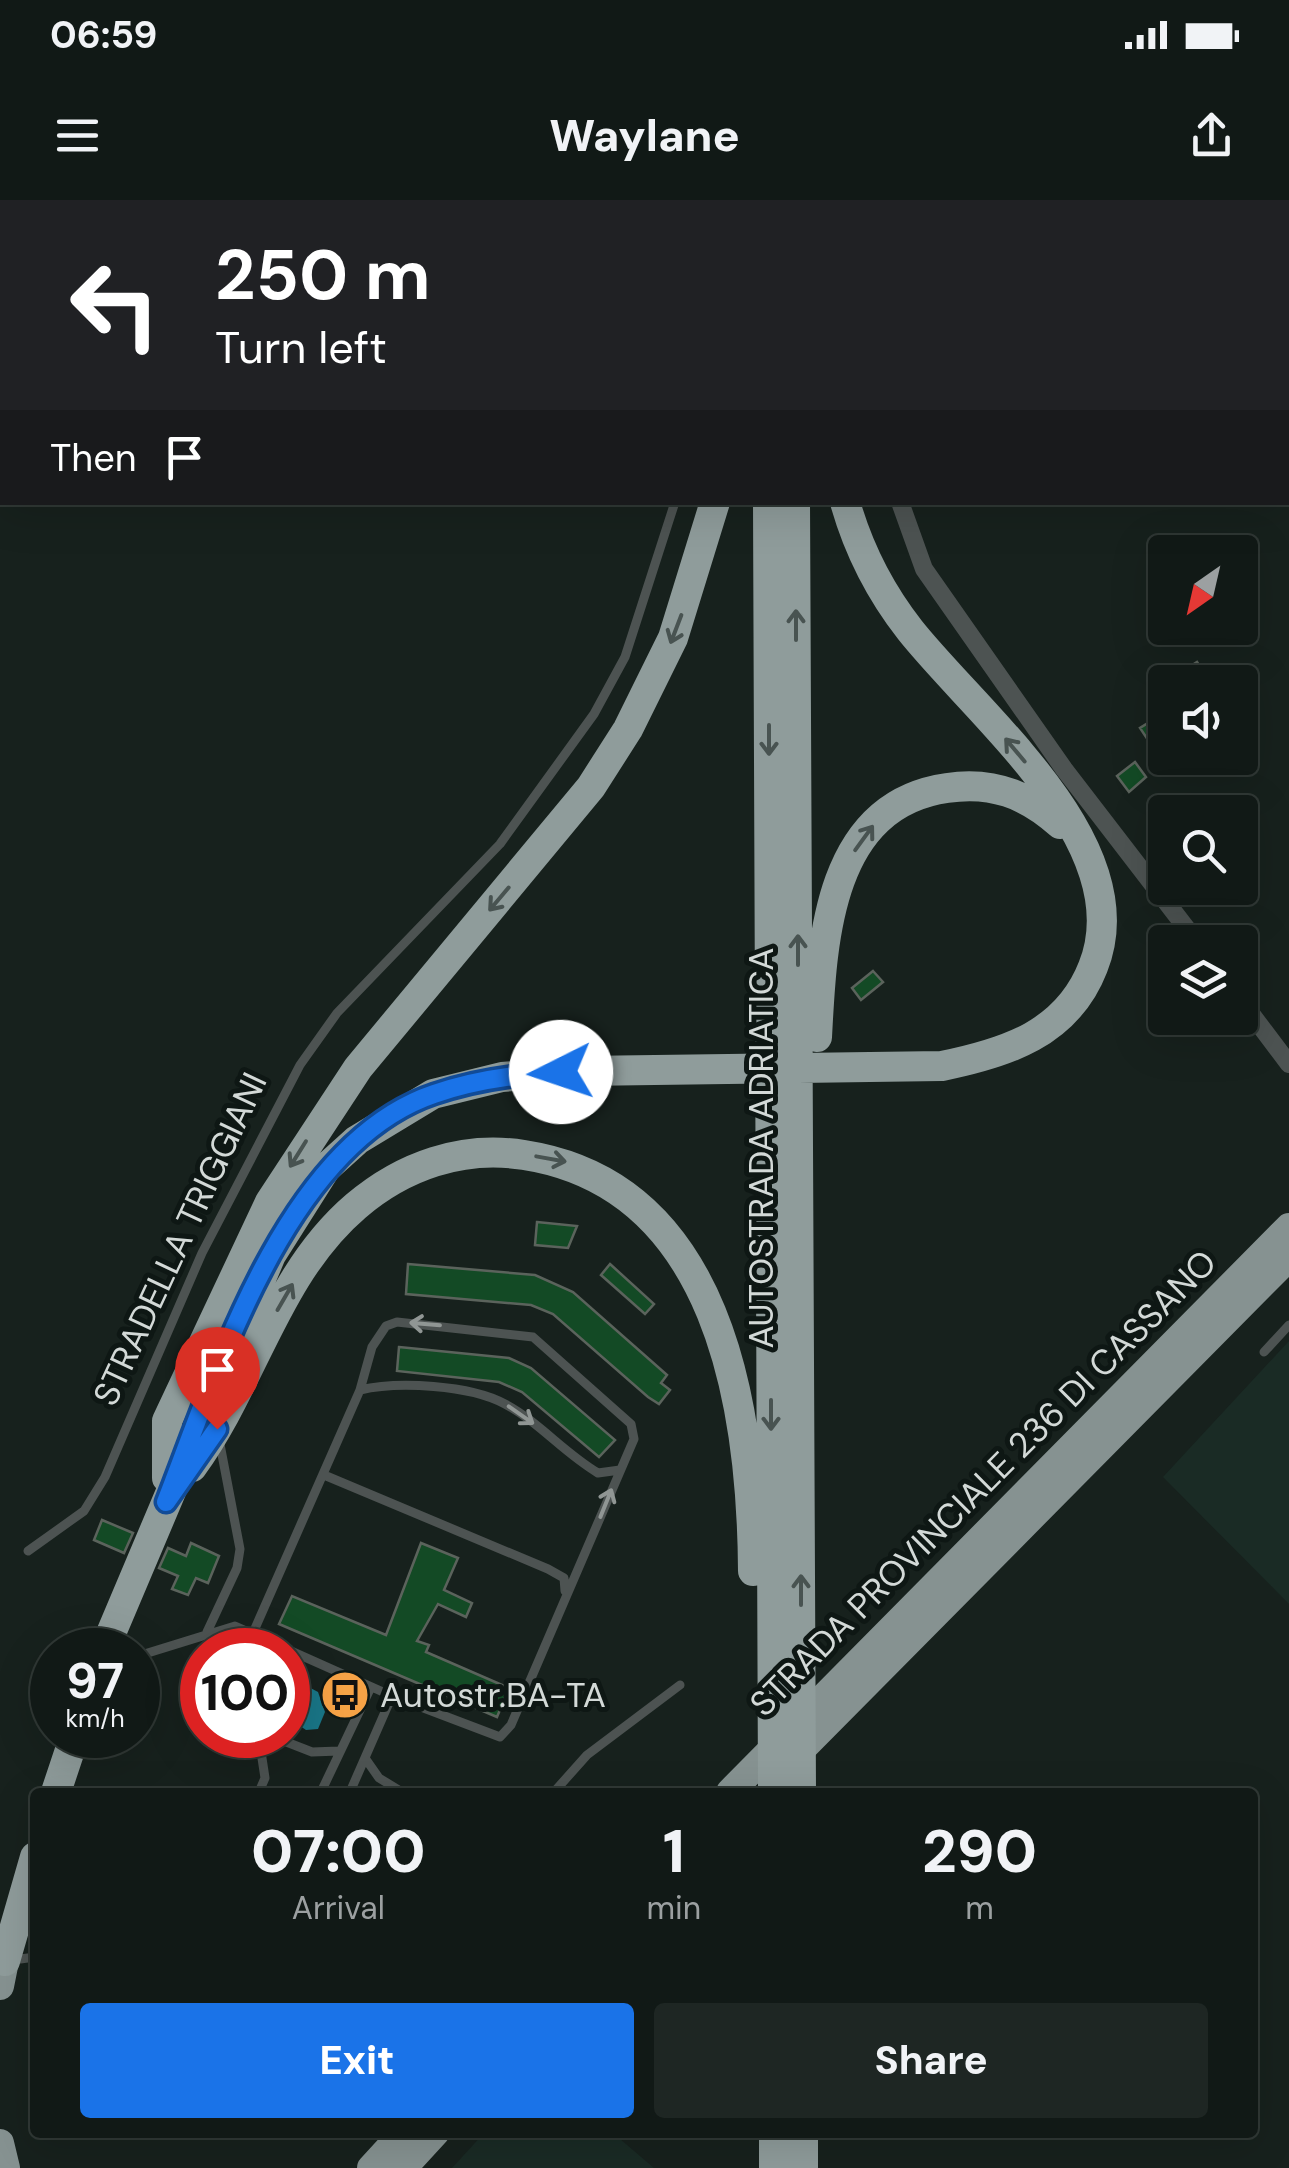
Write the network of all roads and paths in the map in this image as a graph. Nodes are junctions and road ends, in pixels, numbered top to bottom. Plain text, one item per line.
1 (674, 505) edge
2 (714, 505) edge
3 (768, 505) edge
4 (796, 505) edge
5 (845, 505) edge
6 (901, 505) edge
7 (1090, 859) junction
8 (1184, 925) edge
9 (1258, 1024) edge
10 (1289, 1064) edge
11 (1289, 1227) edge
12 (1289, 1257) edge
13 (1289, 1325) edge
14 (800, 1345) junction
15 (1264, 1352) dead end
16 (360, 1390) junction
17 (217, 1429) junction
18 (620, 1470) junction
19 (324, 1475) junction
20 (166, 1502) junction
21 (28, 1551) dead end
22 (565, 1591) junction
23 (113, 1628) edge
24 (208, 1628) edge
25 (255, 1628) edge
26 (310, 1659) edge
27 (867, 1667) junction
28 (680, 1685) dead end
29 (371, 1687) junction
30 (392, 1696) junction
31 (339, 1751) junction
32 (68, 1758) edge
33 (365, 1758) junction
34 (57, 1788) edge
35 (261, 1788) edge
36 (323, 1788) edge
37 (352, 1788) edge
38 (395, 1788) edge
39 (558, 1788) edge
40 (734, 1788) edge
41 (762, 1788) edge
42 (765, 1788) edge
43 (773, 1788) edge
44 (801, 1788) edge
45 (30, 1883) edge
46 (13, 1968) edge
47 (382, 2138) edge
48 (398, 2138) edge
49 (430, 2138) edge
50 (774, 2138) edge
51 (803, 2138) edge
52 (0, 2144) edge
53 (6, 2168) edge
54 (354, 2168) edge
55 (370, 2168) edge
56 (403, 2168) edge
57 (774, 2168) edge
58 (803, 2168) edge

1 - 21 lane, STRADELLA TRIGGIANI
2 -> 20 highway
3 -> 43 highway, AUTOSTRADA ADRIATICA
14 -> 4 highway, AUTOSTRADA ADRIATICA
7 -> 5 highway
6 - 8 street
14 -> 7 highway
7 - 20 highway
9 - 10 street
11 - 27 highway, STRADA PROVINCIALE 236 DI CASSANO
12 - 27 highway, STRADA PROVINCIALE 236 DI CASSANO
13 - 15 lane
44 -> 14 highway, AUTOSTRADA ADRIATICA
16 -> 18 lane
18 -> 16 lane
16 - 19 lane
17 - 20 highway
17 - 24 lane
17 -> 41 highway
22 -> 18 lane
19 - 22 lane
19 - 25 lane
20 - 23 highway
22 - 30 lane
26 - 29 lane
27 - 40 highway, STRADA PROVINCIALE 236 DI CASSANO
27 - 42 highway, STRADA PROVINCIALE 236 DI CASSANO
28 - 39 lane
29 - 30 lane
29 - 31 lane
30 - 33 lane
31 - 35 lane
31 - 36 lane
32 - 34 highway
33 - 37 lane
33 - 38 lane
45 - 46 highway
47 - 54 highway
48 - 55 highway
49 - 56 highway
50 - 57 highway
51 - 58 highway
52 - 53 highway

